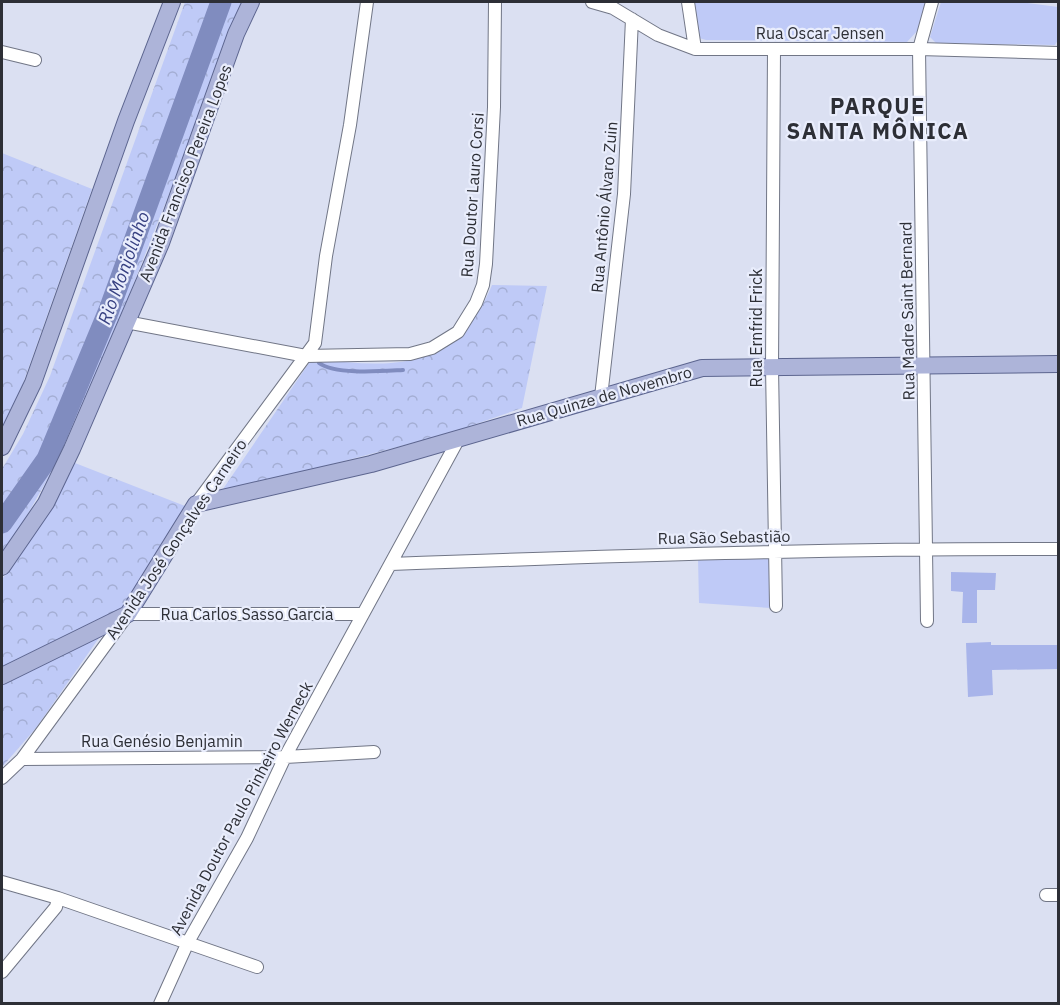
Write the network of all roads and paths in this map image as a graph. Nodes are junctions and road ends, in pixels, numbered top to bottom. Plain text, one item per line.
1 (172, 2) edge
2 (251, 2) edge
3 (367, 2) edge
4 (495, 2) edge
5 (592, 2) edge
6 (688, 2) edge
7 (932, 2) edge
8 (632, 19) junction
9 (695, 49) junction
10 (919, 49) junction
11 (774, 50) junction
12 (2, 52) edge
13 (1059, 53) edge
14 (35, 60) dead end
15 (126, 322) junction
16 (306, 356) junction
17 (1059, 364) edge
18 (924, 365) junction
19 (772, 367) junction
20 (601, 397) junction
21 (458, 440) junction
22 (2, 447) edge
23 (196, 504) junction
24 (926, 548) junction
25 (1059, 549) edge
26 (774, 552) junction
27 (391, 564) junction
28 (2, 567) edge
29 (776, 606) dead end
30 (128, 614) junction
31 (363, 614) junction
32 (927, 621) dead end
33 (2, 676) edge
34 (374, 752) dead end
35 (285, 757) junction
36 (22, 759) junction
37 (2, 778) edge
38 (2, 882) edge
39 (58, 898) junction
40 (188, 942) junction
41 (257, 967) dead end
42 (2, 972) edge
43 (160, 1004) edge

1 - 22 main road
2 - 15 main road, Avenida Francisco Pereira Lopes
3 - 16 street, Avenida José Gonçalves Carneiro
4 - 16 street, Rua Doutor Lauro Corsi
5 - 8 street, Rua Oscar Jensen
6 - 9 street
7 - 10 street, Rua Madre Saint Bernard
8 - 9 street, Rua Oscar Jensen
8 - 20 street, Rua Antônio Álvaro Zuin
9 - 11 street, Rua Oscar Jensen
10 - 11 street, Rua Oscar Jensen
10 - 13 street, Rua Oscar Jensen
10 - 18 street, Rua Madre Saint Bernard
11 - 19 street, Rua Ernfrid Frick
12 - 14 street
15 - 16 street, Rua Doutor Lauro Corsi
15 - 28 main road, Avenida Francisco Pereira Lopes
16 - 23 street, Avenida José Gonçalves Carneiro
17 - 18 main road, Rua Quinze de Novembro
18 - 19 main road, Rua Quinze de Novembro
18 - 24 street, Rua Madre Saint Bernard
19 - 20 main road, Rua Quinze de Novembro
19 - 26 street, Rua Ernfrid Frick
20 - 21 main road, Rua Quinze de Novembro
21 - 23 main road, Rua Quinze de Novembro
21 - 27 street, Avenida Doutor Paulo Pinheiro Werneck
23 - 30 main road, Avenida José Gonçalves Carneiro
24 - 25 street, Rua São Sebastião
24 - 26 street, Rua São Sebastião
24 - 32 street, Rua Madre Saint Bernard
26 - 27 street, Rua São Sebastião
26 - 29 street, Rua Ernfrid Frick
27 - 31 street, Avenida Doutor Paulo Pinheiro Werneck
30 - 31 street, Rua Carlos Sasso Garcia
30 - 33 main road, Rua Carlos Sasso Garcia
30 - 36 street, Avenida José Gonçalves Carneiro
31 - 35 street, Avenida Doutor Paulo Pinheiro Werneck
34 - 35 street, Rua Genésio Benjamin
35 - 36 street, Rua Genésio Benjamin
35 - 40 street, Avenida Doutor Paulo Pinheiro Werneck
36 - 37 street, Avenida José Gonçalves Carneiro
38 - 39 street
39 - 40 street
39 - 42 street
40 - 41 street
40 - 43 street, Avenida Doutor Paulo Pinheiro Werneck

